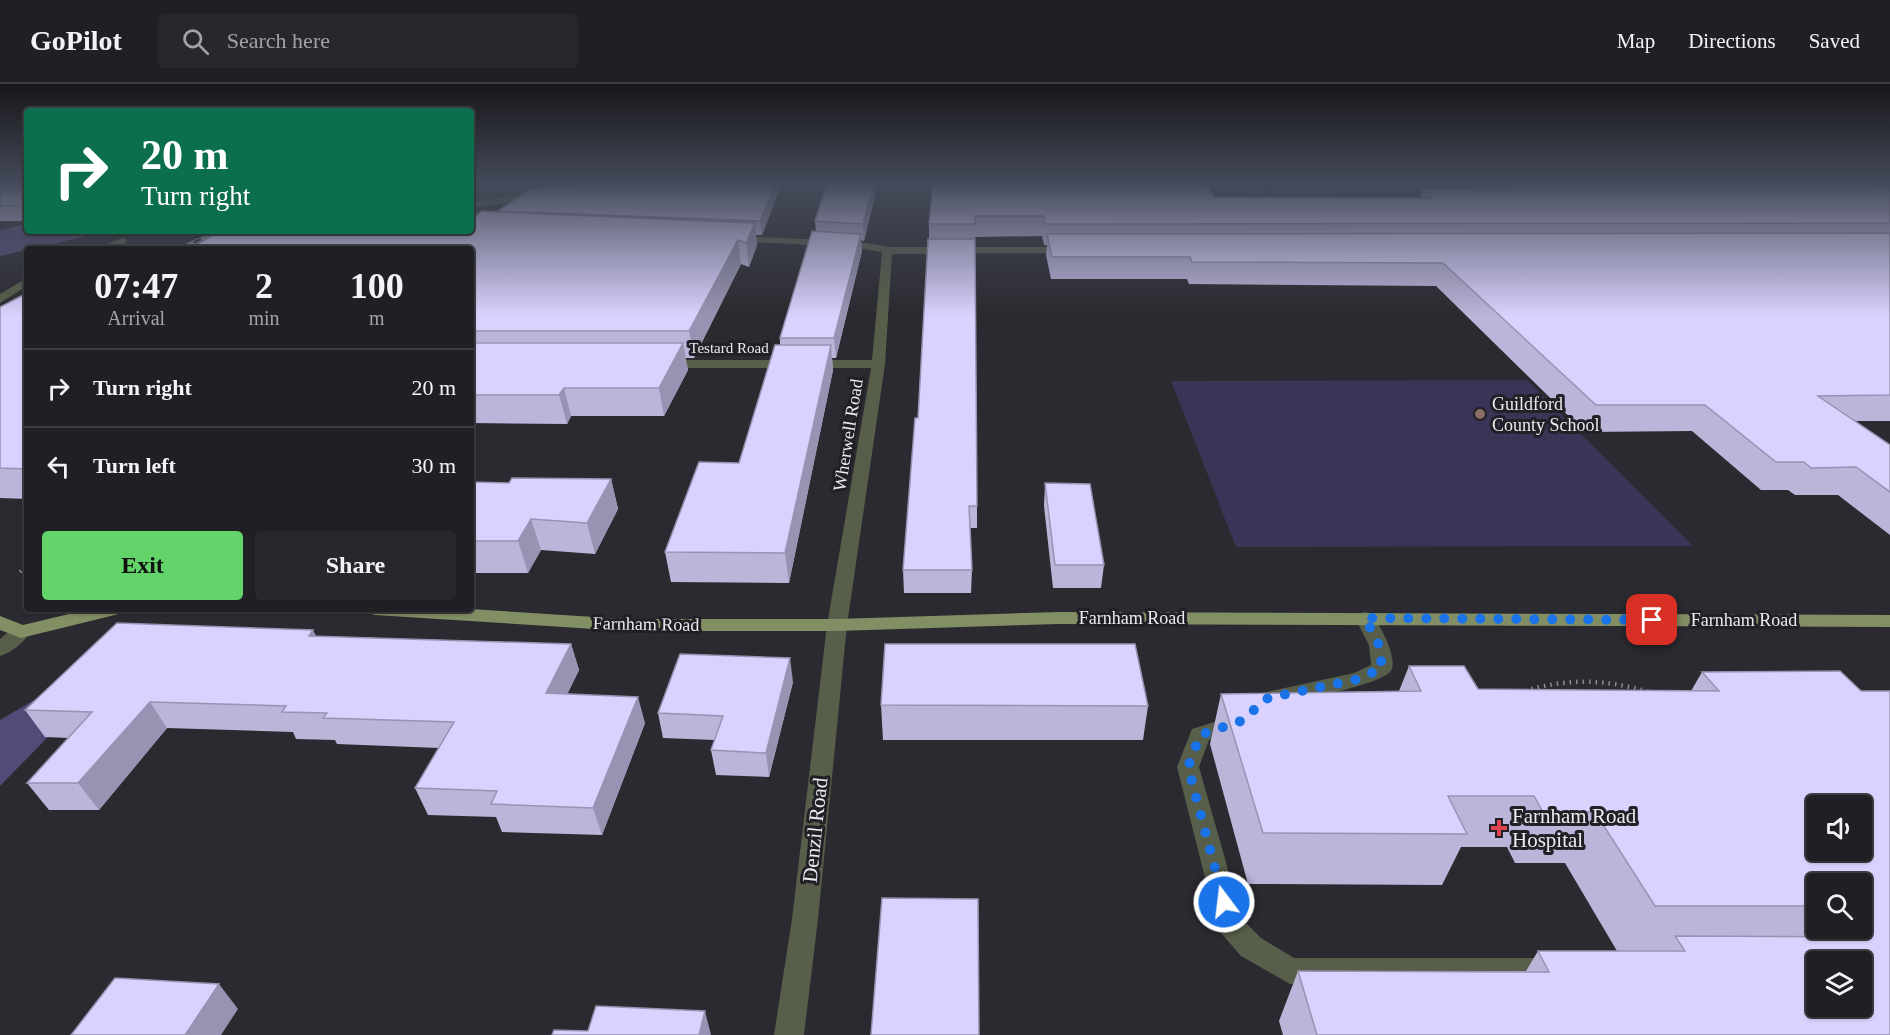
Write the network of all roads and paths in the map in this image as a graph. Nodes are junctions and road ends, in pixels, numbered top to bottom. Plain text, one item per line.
1 (720, 239) edge
2 (122, 241) dead end
3 (108, 246) edge
4 (891, 250) junction
5 (1081, 250) edge
6 (24, 283) edge
7 (0, 299) edge
8 (649, 364) edge
9 (878, 364) junction
10 (24, 569) edge
11 (20, 572) dead end
12 (104, 612) edge
13 (422, 612) edge
14 (1365, 618) junction
15 (1890, 621) edge
16 (0, 622) edge
17 (837, 626) junction
18 (21, 632) junction
19 (0, 649) edge
20 (1516, 694) edge
21 (1657, 694) edge
22 (1577, 971) edge
23 (789, 1035) edge

1 - 4 street
2 - 3 street
4 - 5 street
4 - 9 street, Wherwell Road
6 - 7 street
8 - 9 street, Testard Road
9 - 17 street, Wherwell Road
10 - 11 path
12 - 18 main road
13 - 17 main road, Farnham Road
14 - 15 main road, Farnham Road
14 - 17 main road, Farnham Road
14 - 22 street
16 - 18 main road
17 - 23 street, Denzil Road
18 - 19 street
20 - 21 path

